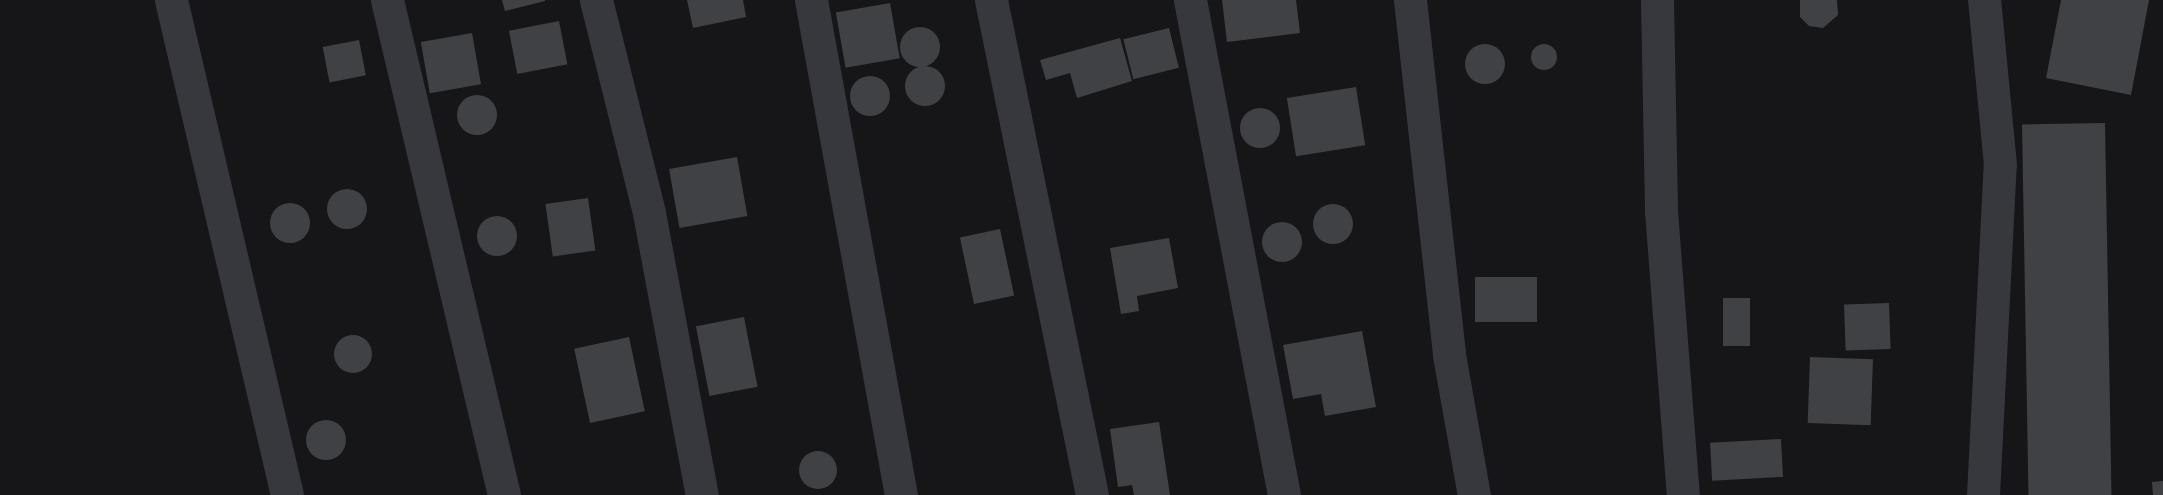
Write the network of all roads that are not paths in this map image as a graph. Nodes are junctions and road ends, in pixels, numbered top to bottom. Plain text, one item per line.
1 (171, 0) edge
2 (387, 0) edge
3 (597, 0) edge
4 (811, 0) edge
5 (991, 0) edge
6 (1190, 0) edge
7 (1410, 0) edge
8 (1657, 0) edge
9 (1984, 0) edge
10 (287, 495) edge
11 (504, 495) edge
12 (702, 495) edge
13 (901, 495) edge
14 (1092, 495) edge
15 (1284, 495) edge
16 (1474, 495) edge
17 (1683, 495) edge
18 (1983, 495) edge

1 - 10 street
2 - 11 street
3 - 12 street
4 - 13 street
5 - 14 street
6 - 15 street
7 - 16 street
8 - 17 street
9 - 18 street

